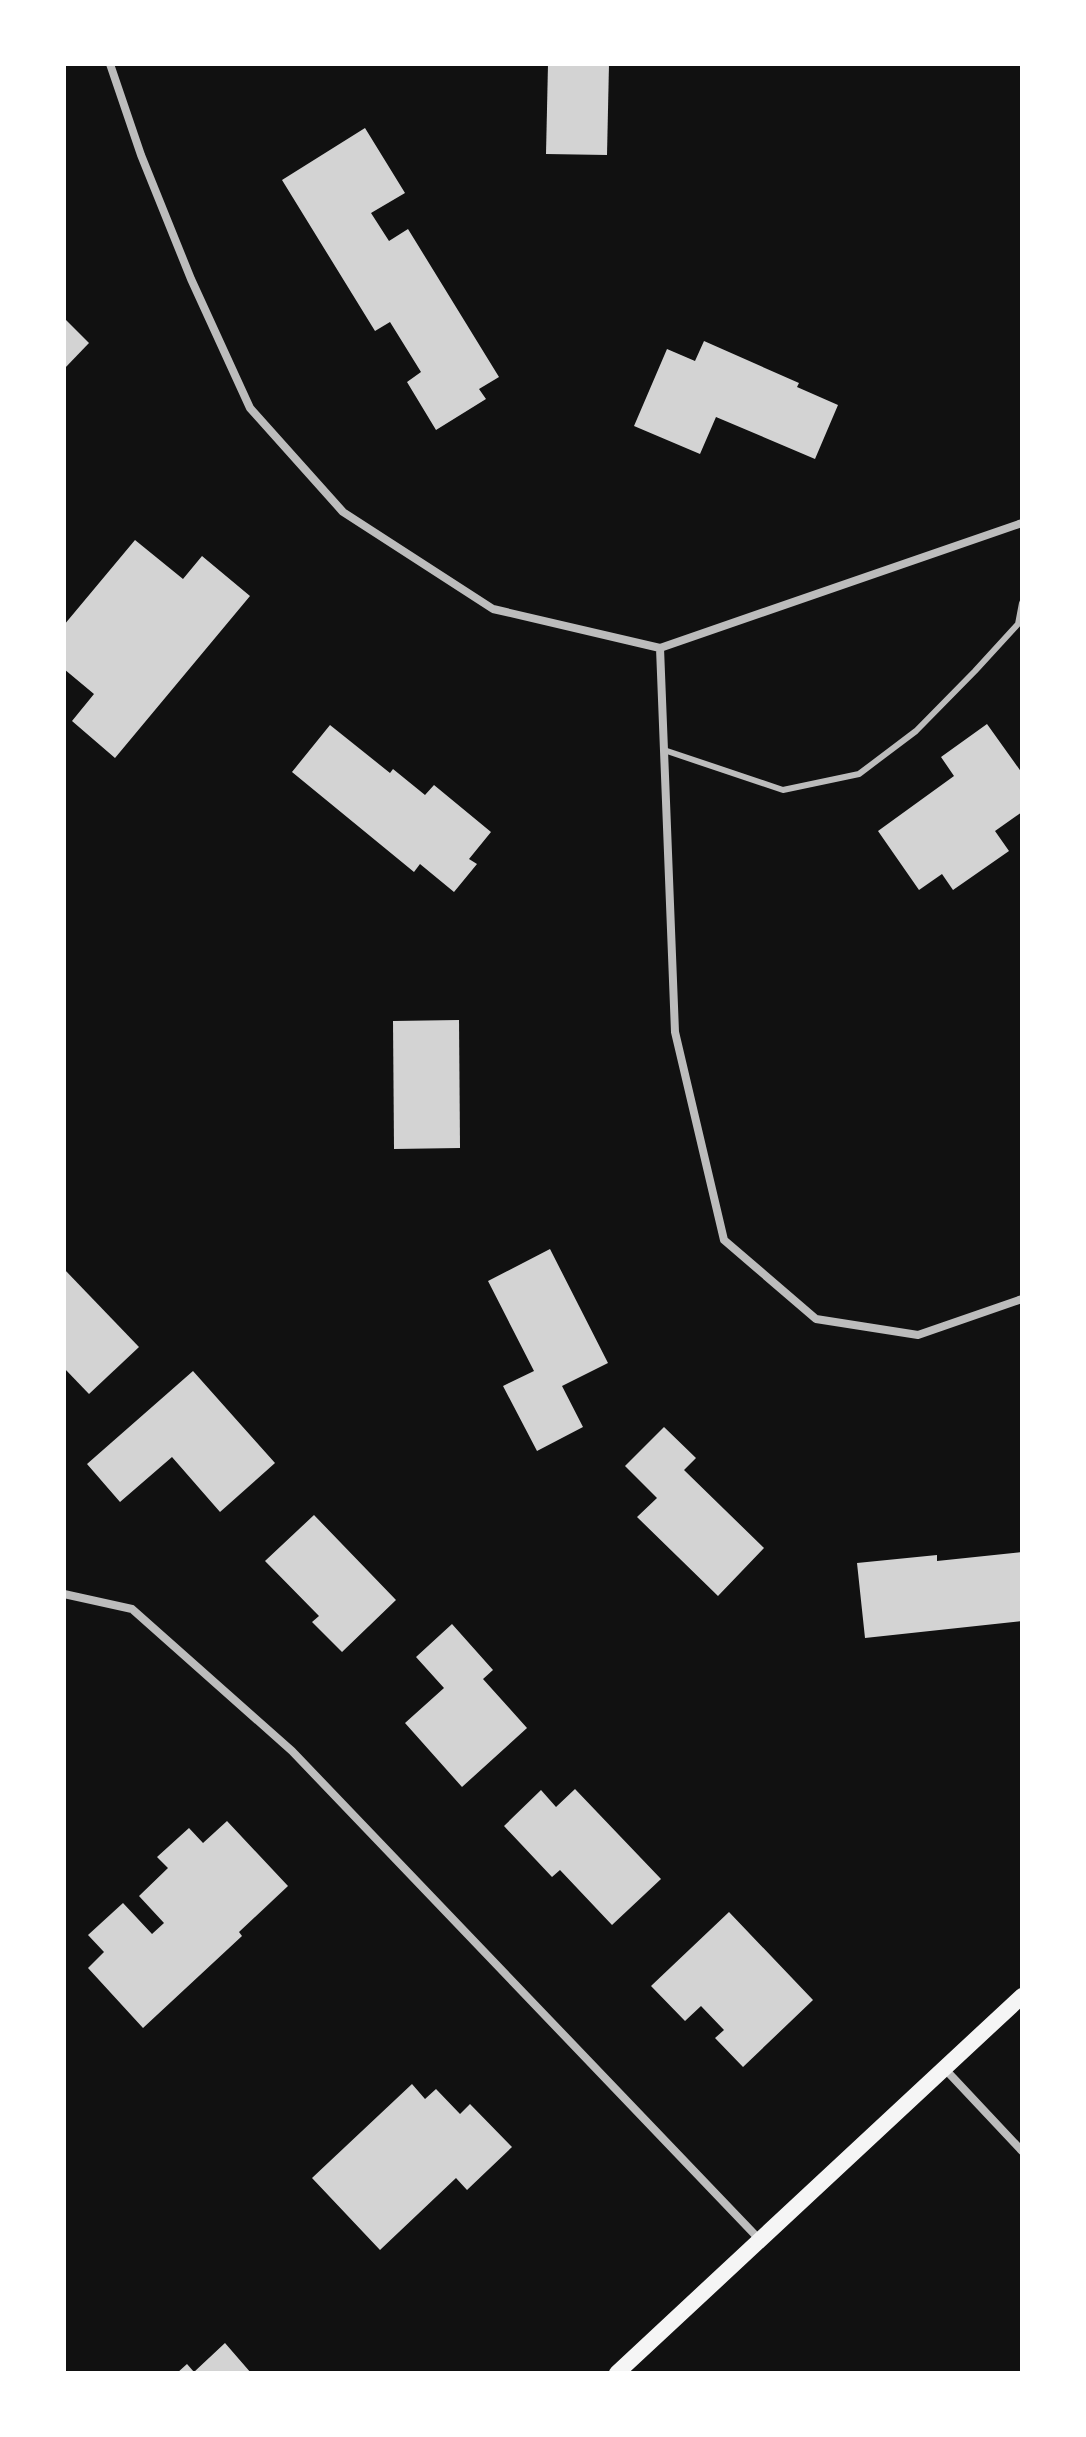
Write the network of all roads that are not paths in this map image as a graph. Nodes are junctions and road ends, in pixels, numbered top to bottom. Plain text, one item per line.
1 (110, 64) edge
2 (1021, 526) edge
3 (1022, 603) edge
4 (660, 648) junction
5 (664, 750) junction
6 (1022, 1299) edge
7 (64, 1594) edge
8 (1022, 1996) edge
9 (944, 2068) junction
10 (1022, 2151) edge
11 (760, 2240) junction
12 (617, 2373) edge

1 - 4 street
2 - 4 street
3 - 5 lane
4 - 5 street
5 - 6 street
7 - 11 street
8 - 9 main road
9 - 10 street
9 - 11 main road
11 - 12 main road

